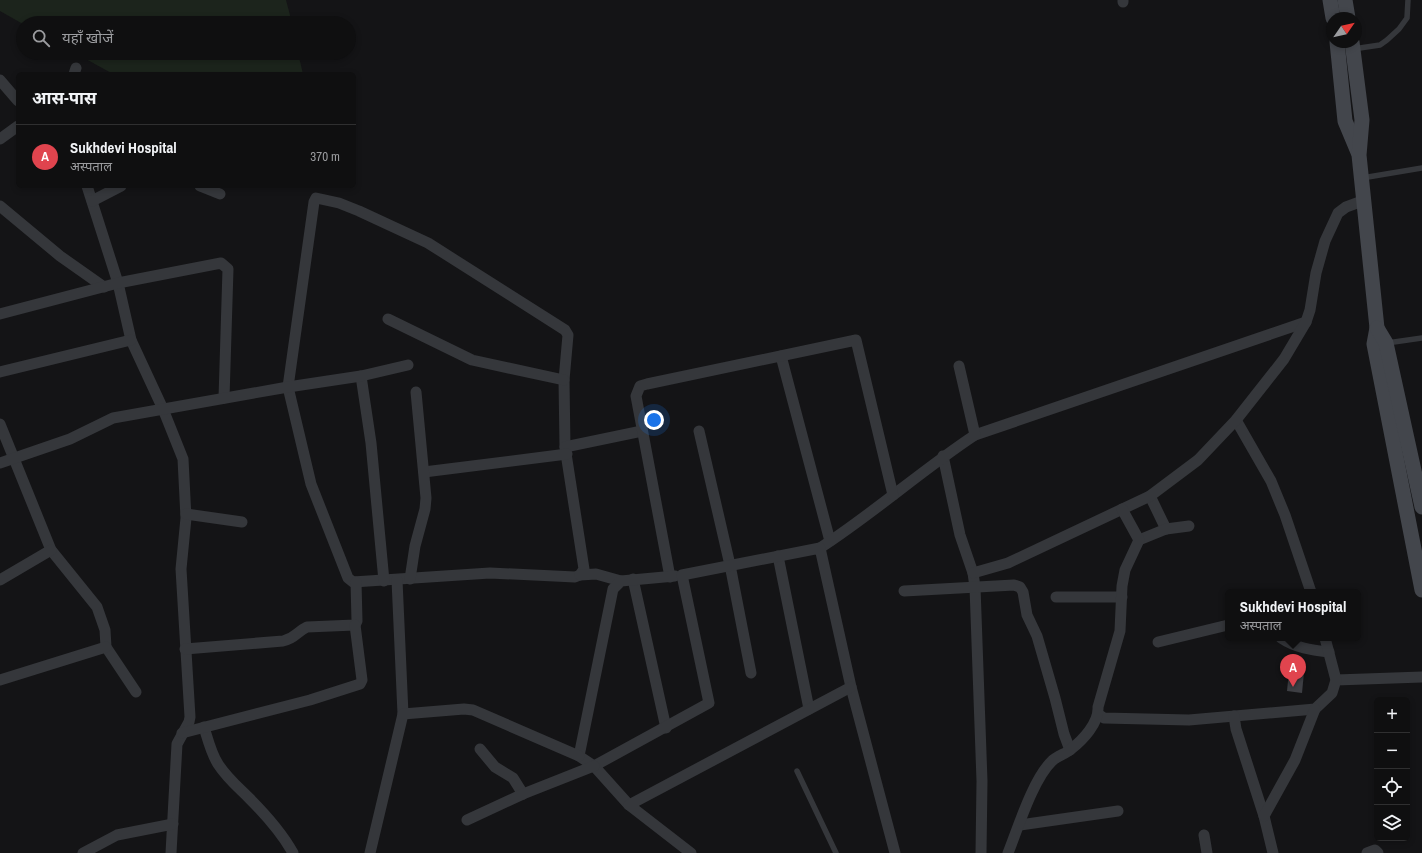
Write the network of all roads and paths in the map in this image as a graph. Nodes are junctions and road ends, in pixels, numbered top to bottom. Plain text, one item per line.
1 (1330, 0) edge
2 (1345, 0) edge
3 (1408, 0) edge
4 (1332, 12) edge
5 (1347, 12) edge
6 (1362, 45) edge
7 (1338, 48) edge
8 (1352, 48) edge
9 (0, 80) edge
10 (16, 99) edge
11 (16, 127) edge
12 (0, 138) edge
13 (1359, 155) junction
14 (1422, 168) edge
15 (1362, 178) junction
16 (88, 188) edge
17 (117, 188) edge
18 (205, 188) edge
19 (220, 194) dead end
20 (1365, 200) junction
21 (92, 201) junction
22 (0, 206) edge
23 (118, 283) junction
24 (104, 287) junction
25 (0, 314) edge
26 (388, 319) dead end
27 (1306, 322) junction
28 (1377, 328) junction
29 (1422, 338) edge
30 (130, 340) junction
31 (1386, 343) junction
32 (781, 356) junction
33 (408, 365) dead end
34 (959, 366) dead end
35 (0, 372) edge
36 (361, 376) junction
37 (564, 380) junction
38 (288, 387) junction
39 (416, 392) dead end
40 (224, 398) junction
41 (164, 409) junction
42 (1236, 420) junction
43 (0, 424) edge
44 (642, 431) junction
45 (699, 431) dead end
46 (975, 435) junction
47 (566, 450) junction
48 (943, 456) junction
49 (14, 459) junction
50 (0, 463) edge
51 (424, 472) junction
52 (893, 495) junction
53 (1150, 496) junction
54 (1422, 507) edge
55 (1122, 509) junction
56 (186, 514) junction
57 (242, 522) dead end
58 (1189, 526) dead end
59 (1166, 529) junction
60 (1139, 540) junction
61 (830, 541) junction
62 (820, 548) junction
63 (51, 550) junction
64 (778, 556) junction
65 (730, 565) junction
66 (973, 573) junction
67 (580, 575) junction
68 (682, 575) junction
69 (670, 577) junction
70 (410, 579) junction
71 (633, 579) junction
72 (0, 580) edge
73 (397, 580) junction
74 (384, 581) junction
75 (621, 581) junction
76 (356, 582) junction
77 (975, 587) junction
78 (1310, 589) edge
79 (1422, 590) edge
80 (904, 591) dead end
81 (1056, 597) dead end
82 (1122, 597) junction
83 (355, 625) junction
84 (1225, 626) edge
85 (1285, 641) edge
86 (1326, 641) edge
87 (1158, 642) dead end
88 (106, 647) junction
89 (185, 649) junction
90 (1329, 652) junction
91 (751, 673) dead end
92 (1422, 677) edge
93 (0, 680) edge
94 (1336, 680) junction
95 (851, 687) junction
96 (136, 692) dead end
97 (809, 708) junction
98 (1315, 709) junction
99 (403, 714) junction
100 (1098, 714) junction
101 (1234, 716) junction
102 (204, 727) junction
103 (666, 728) junction
104 (182, 733) junction
105 (480, 749) dead end
106 (1070, 750) junction
107 (579, 756) junction
108 (594, 766) junction
109 (796, 771) dead end
110 (523, 794) junction
111 (630, 805) junction
112 (1118, 811) dead end
113 (1264, 816) junction
114 (467, 820) dead end
115 (173, 824) junction
116 (1020, 824) junction
117 (1204, 835) dead end
118 (683, 852) edge
119 (83, 853) edge
120 (171, 853) edge
121 (293, 853) edge
122 (370, 853) edge
123 (836, 853) edge
124 (895, 853) edge
125 (981, 853) edge
126 (1008, 853) edge
127 (1207, 853) edge
128 (1273, 853) edge
129 (1367, 853) edge
130 (1378, 853) edge

1 - 4 main road
2 - 5 main road
3 - 6 lane
7 - 13 main road
8 - 13 main road
9 - 10 street
11 - 12 street
13 - 15 main road
14 - 15 lane
15 - 20 main road
16 - 21 street
17 - 21 street
18 - 19 street
20 - 27 street
20 - 28 main road
21 - 23 street
22 - 24 street
23 - 24 street
23 - 30 street
23 - 40 street
24 - 25 street
26 - 37 street
27 - 42 street
27 - 46 street
28 - 31 main road
28 - 79 main road
29 - 31 lane
30 - 35 street
30 - 41 street
31 - 54 main road
32 - 44 street
32 - 52 street
32 - 61 street
33 - 36 street
34 - 46 street
36 - 38 street
36 - 74 street
37 - 38 street
37 - 47 street
38 - 40 street
38 - 76 street
39 - 51 street
40 - 41 street
41 - 49 street
41 - 56 street
42 - 53 street
42 - 78 street
43 - 49 street
44 - 47 street
44 - 69 street
45 - 65 street
46 - 48 street
47 - 51 street
47 - 67 street
48 - 52 street
48 - 66 street
49 - 50 street
49 - 63 street
51 - 70 street
52 - 61 street
53 - 55 street
53 - 59 street
55 - 60 street
55 - 66 street
56 - 57 street
56 - 89 street
58 - 59 street
59 - 60 street
60 - 82 street
61 - 62 street
62 - 64 street
62 - 95 street
63 - 72 street
63 - 88 street
64 - 65 street
64 - 97 street
65 - 68 street
65 - 91 street
66 - 77 street
67 - 70 street
67 - 75 street
68 - 69 street
68 - 103 street
69 - 71 street
70 - 73 street
71 - 75 street
71 - 103 street
73 - 74 street
73 - 99 street
74 - 76 street
75 - 107 street
76 - 83 street
77 - 80 street
77 - 106 street
77 - 125 street
81 - 82 street
82 - 100 street
83 - 89 street
83 - 102 street
84 - 87 street
85 - 90 street
86 - 90 street
88 - 93 street
88 - 96 street
89 - 104 street
90 - 94 street
92 - 94 street
94 - 98 street
95 - 97 street
95 - 124 street
97 - 111 street
98 - 101 street
98 - 113 street
99 - 107 street
99 - 122 street
100 - 101 street
100 - 106 street
101 - 113 street
102 - 104 street
102 - 121 street
103 - 108 street
104 - 115 street
105 - 110 street
106 - 116 street
107 - 108 street
108 - 110 street
108 - 111 street
109 - 123 lane
110 - 114 street
111 - 118 street
112 - 116 street
113 - 128 street
115 - 119 street
115 - 120 street
116 - 126 street
117 - 127 street
129 - 130 street

